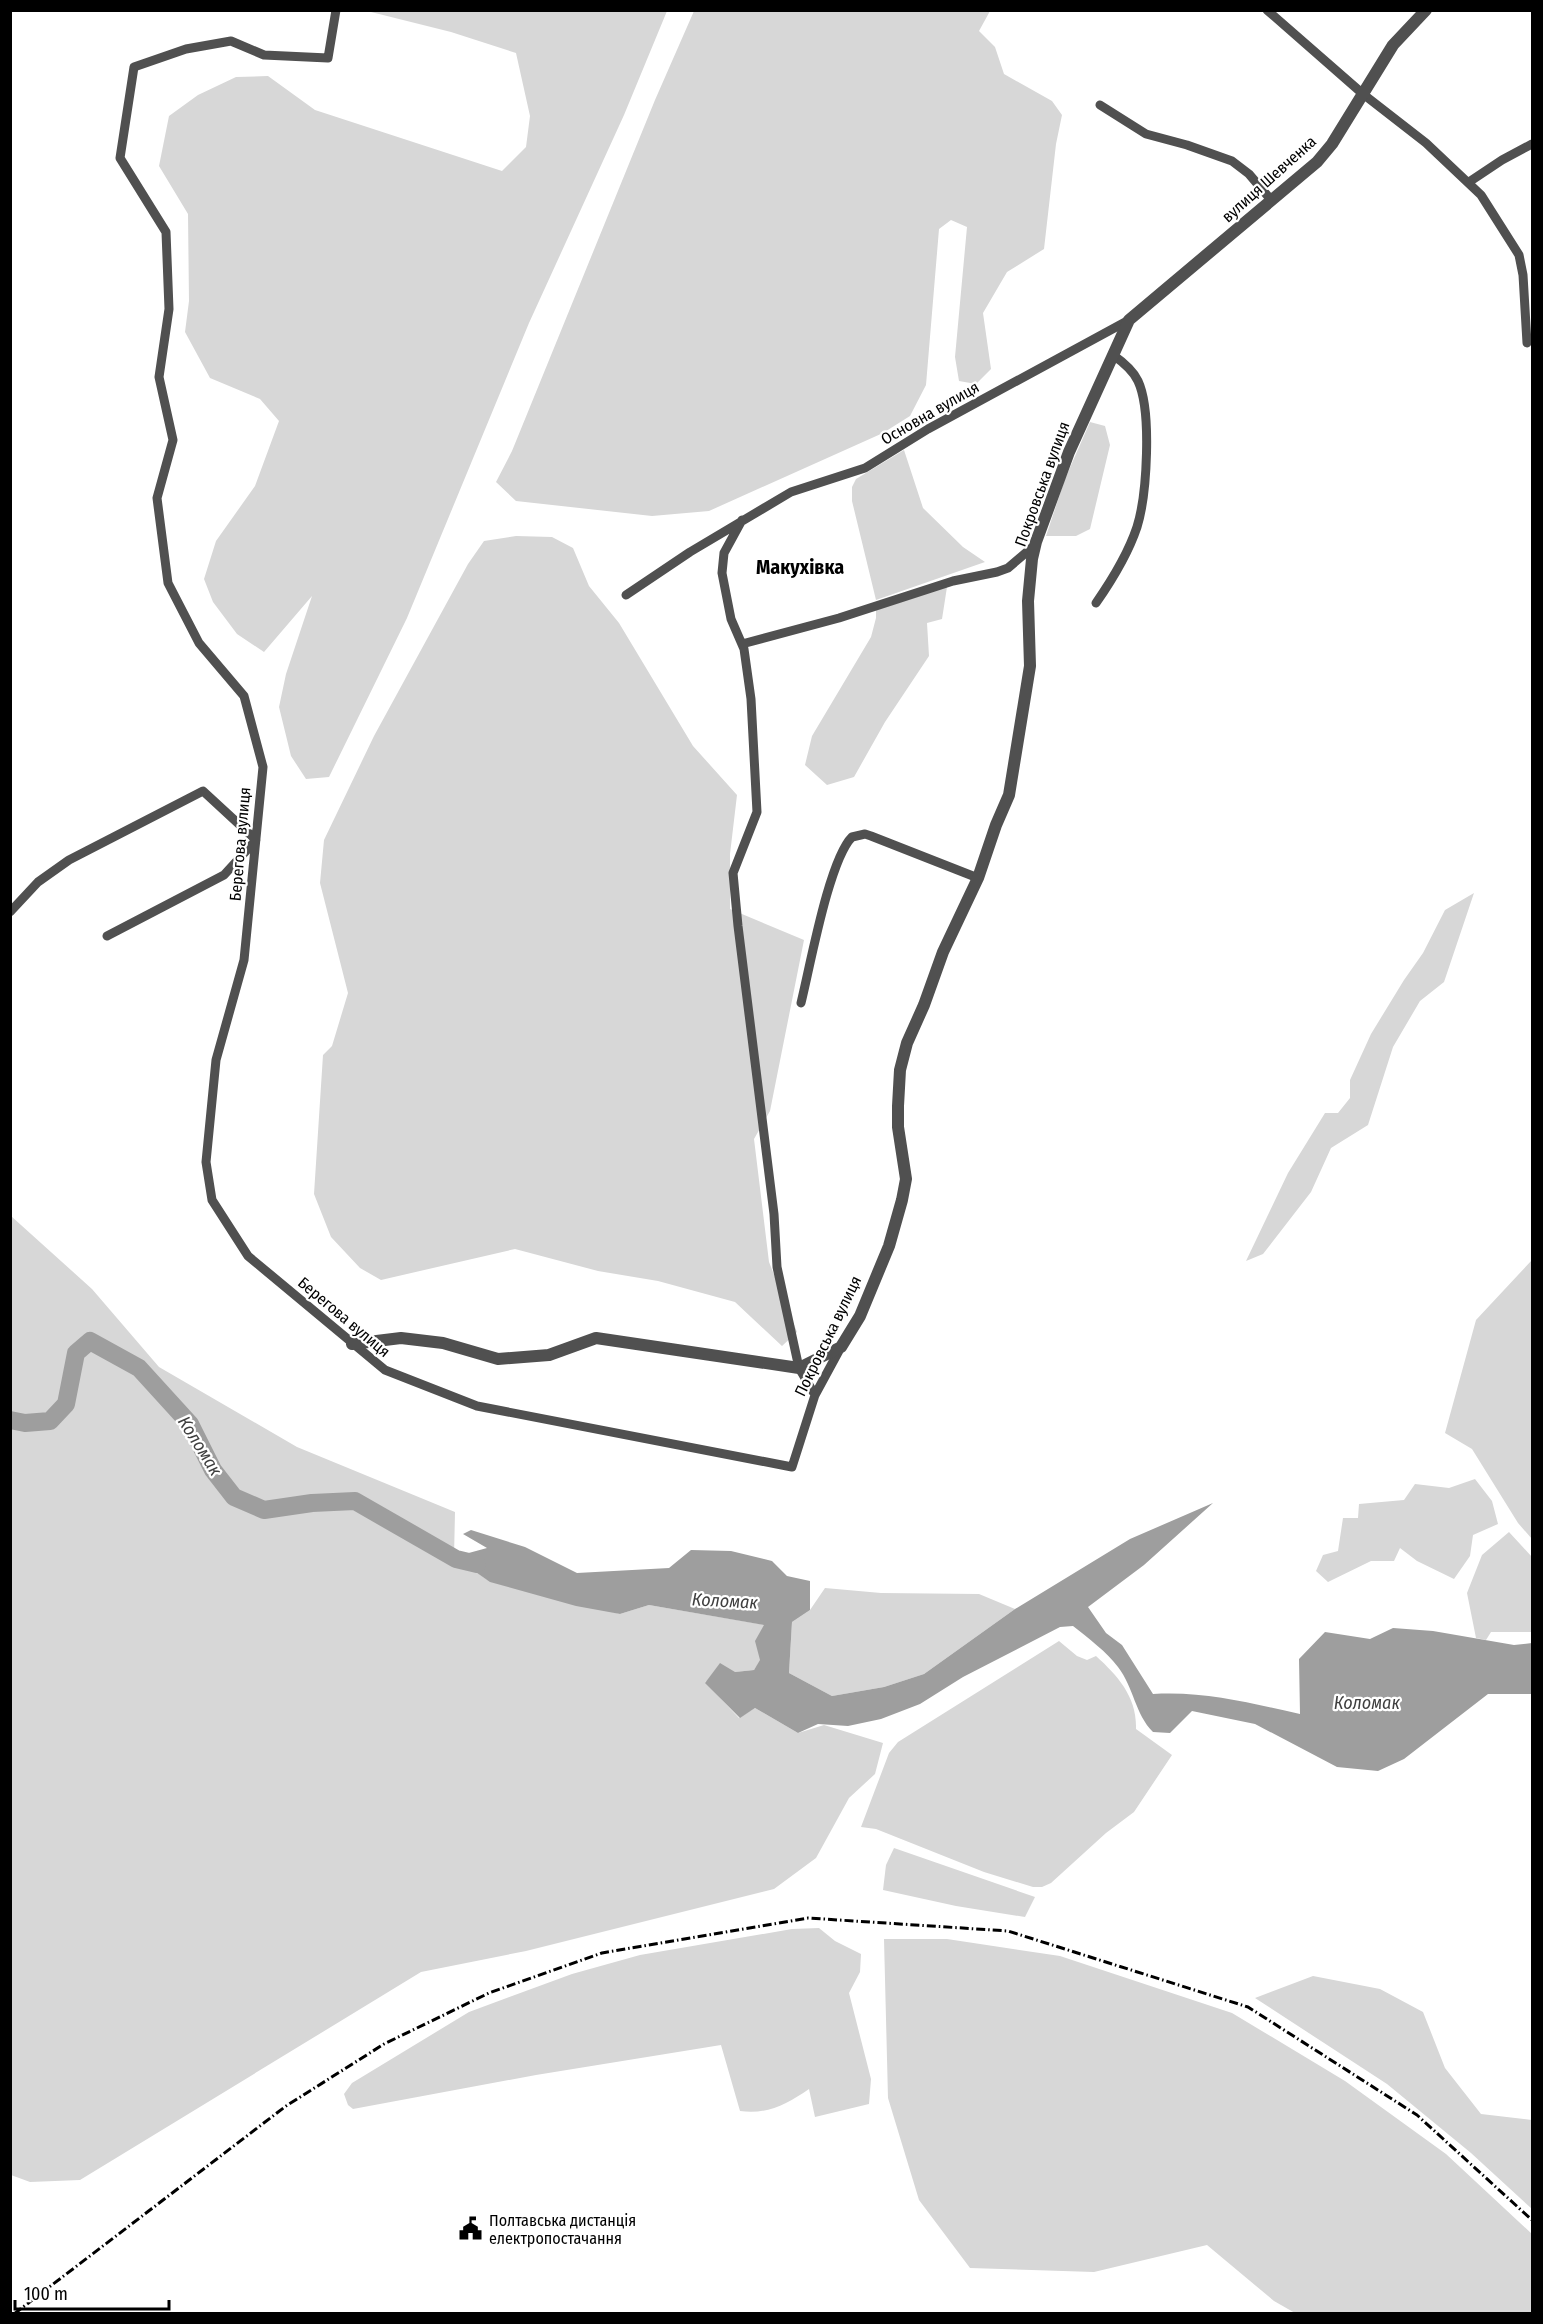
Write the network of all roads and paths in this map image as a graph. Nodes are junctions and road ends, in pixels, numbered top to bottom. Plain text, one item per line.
1 (336, 10) edge
2 (1267, 10) edge
3 (1426, 10) edge
4 (1363, 94) junction
5 (1100, 105) dead end
6 (1533, 144) edge
7 (1469, 182) junction
8 (1272, 201) junction
9 (1129, 320) junction
10 (1527, 343) dead end
11 (1113, 355) junction
12 (742, 520) junction
13 (1035, 544) junction
14 (627, 595) dead end
15 (1096, 603) dead end
16 (742, 644) junction
17 (256, 840) junction
18 (978, 878) junction
19 (10, 912) edge
20 (107, 936) dead end
21 (801, 1003) dead end
22 (352, 1344) junction
23 (841, 1347) junction
24 (799, 1368) junction
25 (815, 1395) junction
26 (792, 1467) joint

1 - 17 street, Берегова вулиця
2 - 4 street
3 - 4 street, вулиця Шевченка
4 - 7 street
4 - 8 street, вулиця Шевченка
5 - 8 street
6 - 7 street
7 - 10 street
8 - 9 street, вулиця Шевченка
9 - 11 street, Покровська вулиця
9 - 12 street, Основна вулиця
11 - 13 street, Покровська вулиця
11 - 15 street
12 - 14 street, Основна вулиця
12 - 16 street
13 - 16 street
13 - 18 street, Покровська вулиця
16 - 24 street
17 - 19 street
17 - 20 street
17 - 22 street, Берегова вулиця
18 - 21 street
18 - 23 street, Покровська вулиця
22 - 24 street
22 - 26 street, Берегова вулиця
23 - 24 street
23 - 25 street, Покровська вулиця
24 - 25 street
25 - 26 street, Покровська вулиця

